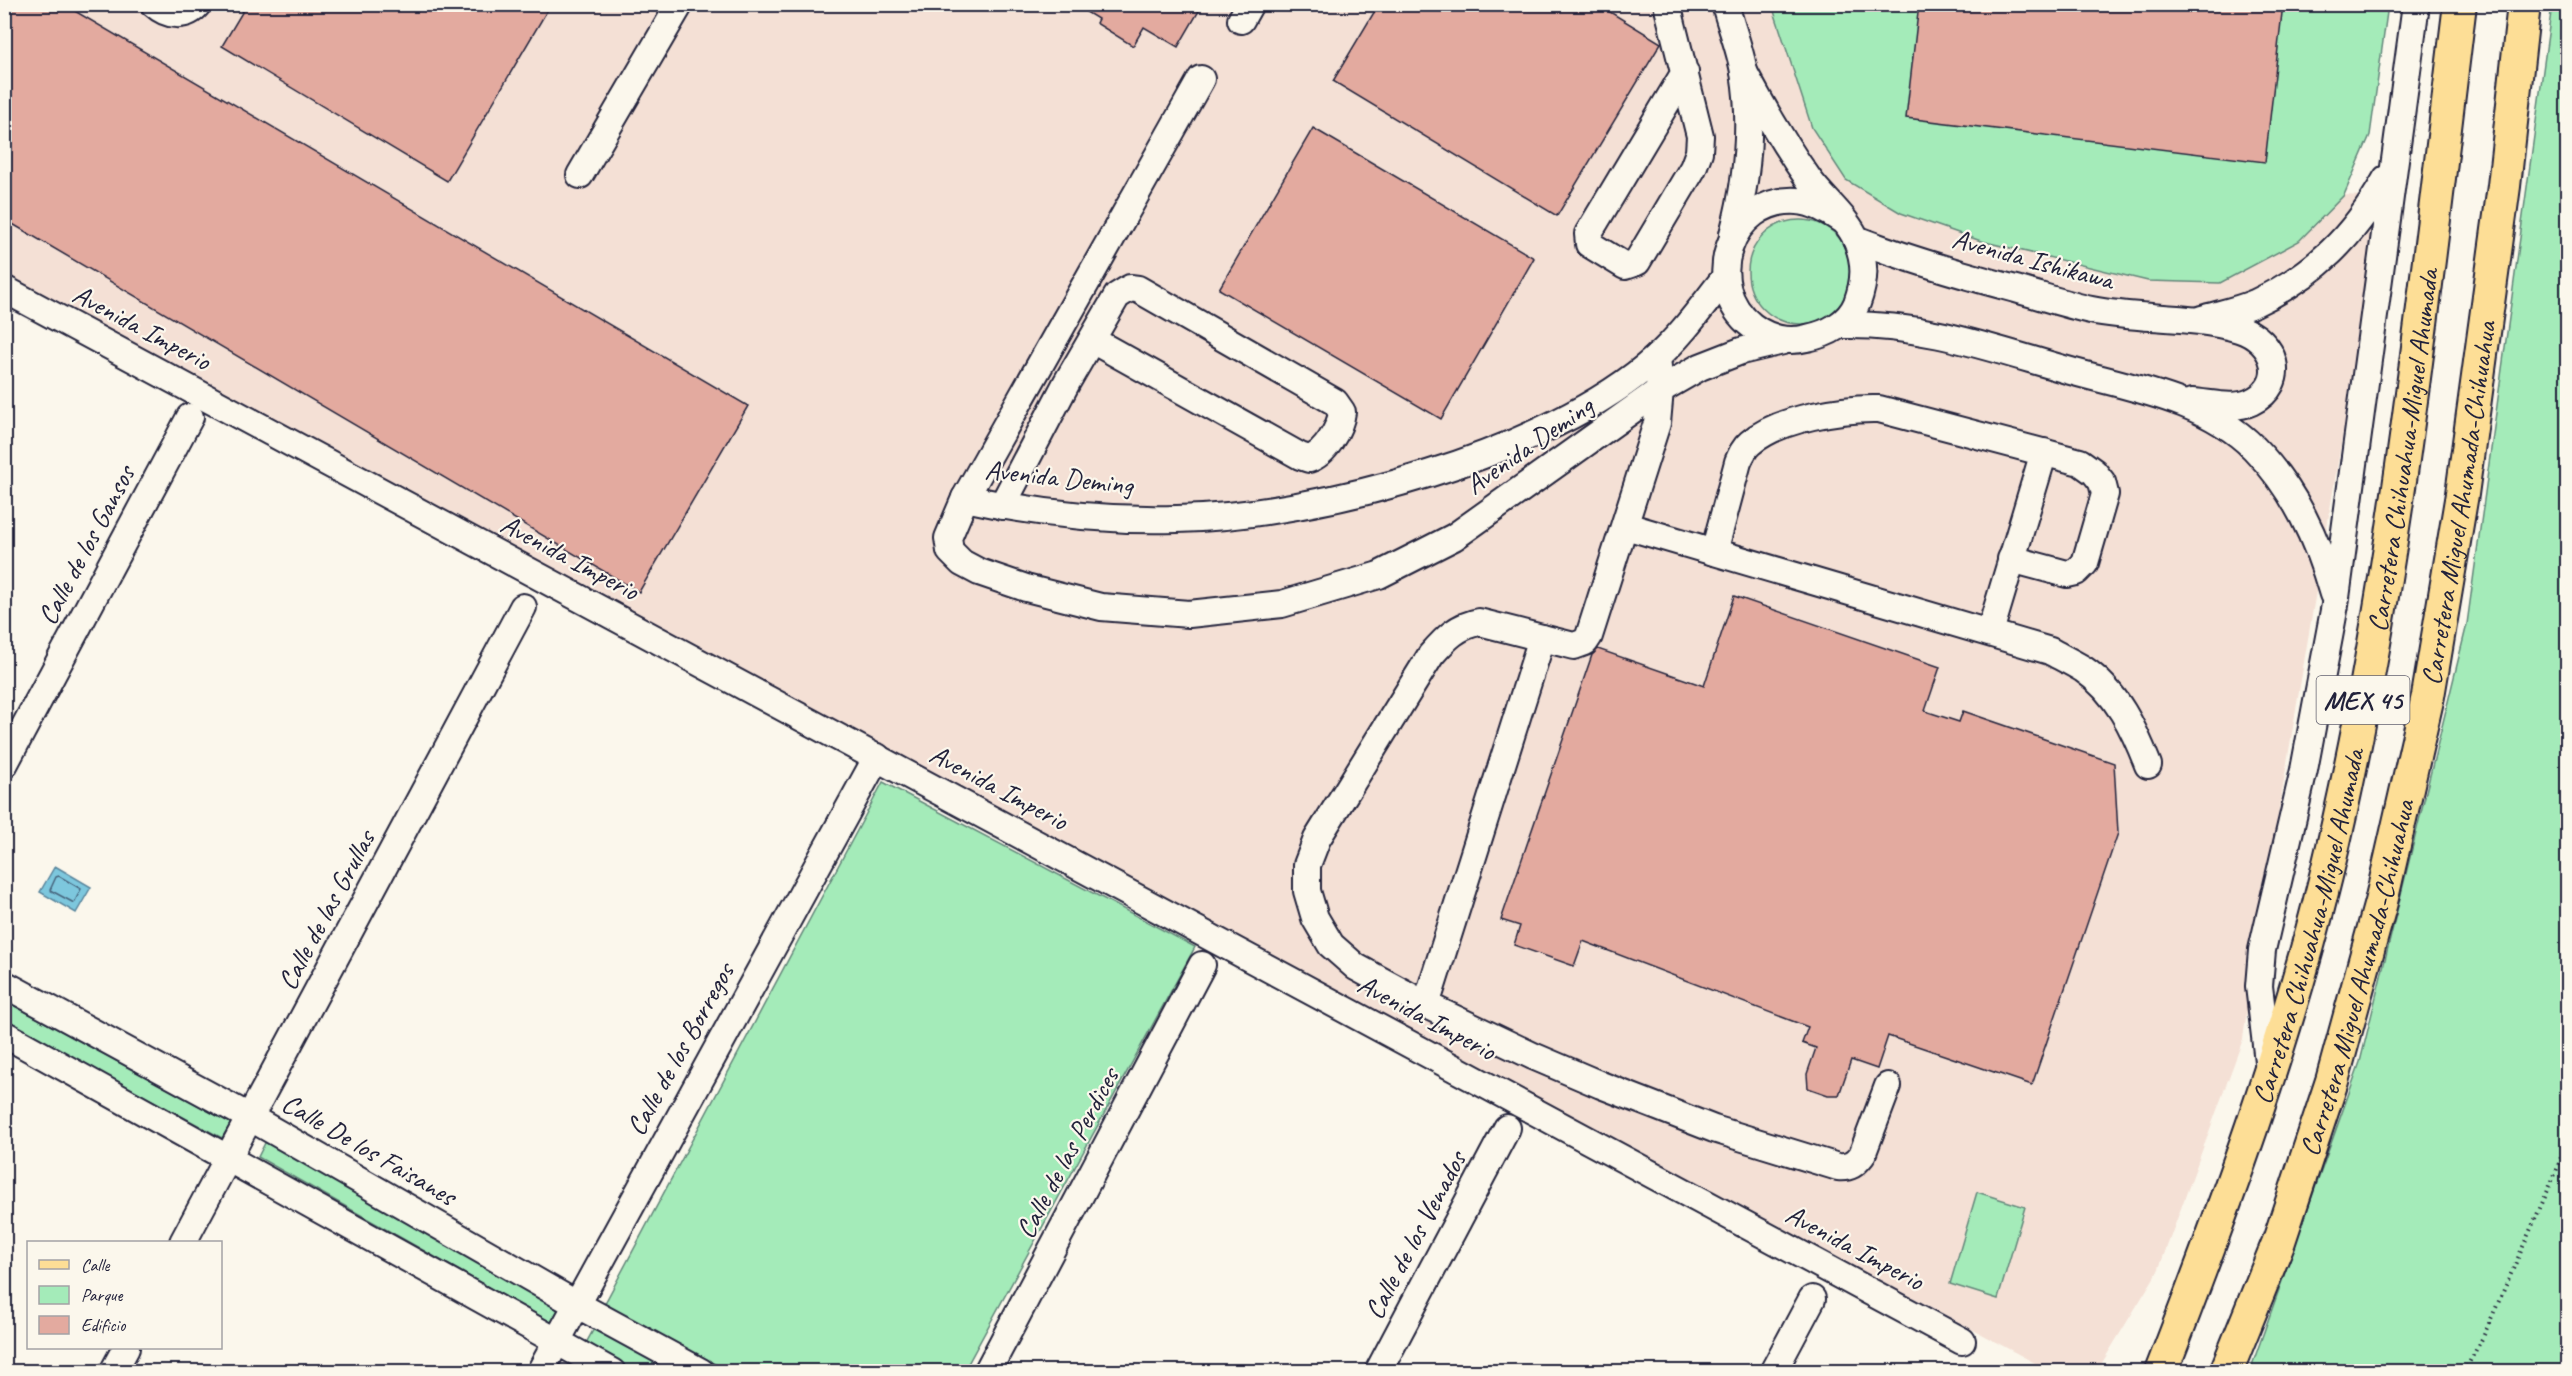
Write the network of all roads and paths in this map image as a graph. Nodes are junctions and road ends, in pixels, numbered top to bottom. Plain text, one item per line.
1 (154, 4) edge
2 (198, 4) edge
3 (680, 4) edge
4 (1667, 4) edge
5 (1725, 4) edge
6 (2416, 4) edge
7 (2460, 4) edge
8 (2524, 4) edge
9 (1685, 72) junction
10 (1744, 72) junction
11 (1201, 79) dead end
12 (2393, 165) junction
13 (580, 174) dead end
14 (1849, 229) junction
15 (1733, 237) junction
16 (1724, 279) junction
17 (4, 289) edge
18 (2199, 320) junction
19 (1841, 325) junction
20 (1092, 340) junction
21 (1783, 341) junction
22 (1657, 357) junction
23 (1660, 390) junction
24 (2177, 401) junction
25 (190, 417) dead end
26 (2044, 452) junction
27 (964, 498) junction
28 (1002, 506) junction
29 (1626, 526) junction
30 (1714, 552) junction
31 (2011, 559) junction
32 (2335, 604) junction
33 (523, 607) dead end
34 (1990, 632) junction
35 (1542, 638) junction
36 (877, 757) junction
37 (4, 765) edge
38 (2148, 765) dead end
39 (1202, 965) dead end
40 (4, 984) edge
41 (1426, 1005) junction
42 (4, 1034) edge
43 (2270, 1071) junction
44 (1888, 1086) dead end
45 (251, 1118) junction
46 (1508, 1128) dead end
47 (2568, 1136) edge
48 (229, 1157) junction
49 (184, 1241) edge
50 (1812, 1299) dead end
51 (576, 1304) junction
52 (556, 1341) junction
53 (1962, 1341) dead end
54 (125, 1349) edge
55 (113, 1371) edge
56 (540, 1371) edge
57 (612, 1371) edge
58 (700, 1371) edge
59 (987, 1371) edge
60 (1378, 1371) edge
61 (1773, 1371) edge
62 (2161, 1371) edge
63 (2226, 1371) edge
64 (2464, 1371) edge

1 - 2 street
3 - 13 street
4 - 9 street
5 - 10 street, Avenida Ishikawa
6 - 12 street
7 - 43 main road, Carretera Chihuahua-Miguel Ahumada / MEX 45
8 - 63 main road, Carretera Miguel Ahumada-Chihuahua / MEX 45
9 - 9 street
10 - 14 street, Avenida Ishikawa
10 - 15 street, Avenida Ishikawa
11 - 27 street
12 - 18 street
12 - 32 street
14 - 15 street, Avenida Ishikawa
14 - 18 street, Avenida Ishikawa
14 - 19 street, Avenida Ishikawa
15 - 16 street, Avenida Ishikawa
16 - 21 street, Avenida Ishikawa
16 - 22 street, Avenida Deming
17 - 36 street, Avenida Imperio
18 - 24 street
19 - 21 street
19 - 24 street
20 - 20 street
20 - 28 street
21 - 23 street, Avenida Deming
22 - 23 street
22 - 28 street, Avenida Deming
23 - 27 street, Avenida Deming
23 - 29 street
24 - 32 street
25 - 37 street, Calle de los Gansos
26 - 30 street
26 - 31 street
26 - 31 street
27 - 28 street, Avenida Deming
29 - 30 street
29 - 35 street
30 - 34 street
31 - 34 street
32 - 43 street
33 - 45 street, Calle de las Grullas
34 - 38 street
35 - 41 street
35 - 41 street
36 - 51 street, Calle de los Borregos
36 - 53 street, Avenida Imperio
39 - 59 street, Calle de las Perdices
40 - 45 street, Calle De los Faisanes
41 - 44 street
42 - 48 street
43 - 62 main road, Carretera Chihuahua-Miguel Ahumada / MEX 45
45 - 48 street, Calle de las Grullas
45 - 51 street, Calle De los Faisanes
46 - 60 street, Calle de los Venados
47 - 64 path
48 - 49 street, Calle de las Grullas
48 - 52 street
50 - 61 street
51 - 52 street, Calle de los Borregos
51 - 58 street, Calle De los Faisanes
52 - 56 street, Calle de los Borregos
52 - 57 street
54 - 55 street

